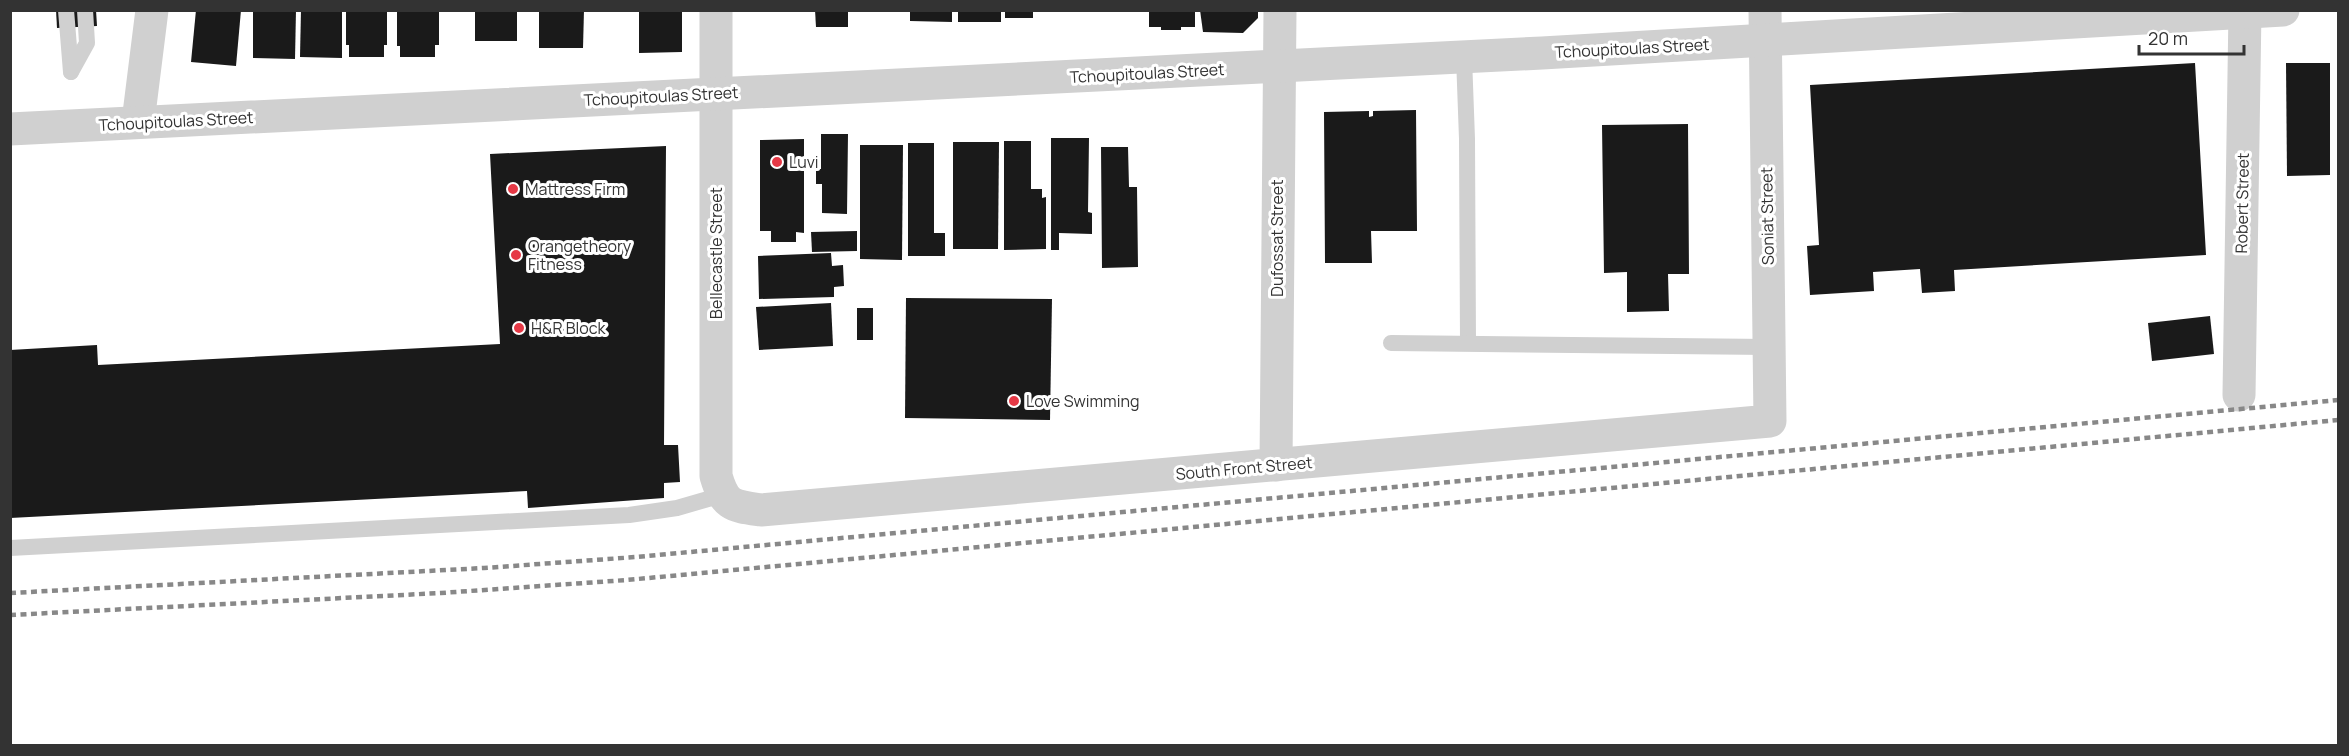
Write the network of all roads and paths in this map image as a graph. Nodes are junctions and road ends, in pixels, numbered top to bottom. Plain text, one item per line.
1 (66, 10) edge
2 (85, 10) edge
3 (152, 10) edge
4 (716, 10) edge
5 (1280, 10) edge
6 (2283, 10) edge
7 (2245, 11) edge
8 (1765, 25) edge
9 (1464, 57) junction
10 (1279, 66) junction
11 (715, 94) junction
12 (138, 122) junction
13 (10, 129) edge
14 (1391, 343) dead end
15 (1468, 344) junction
16 (1769, 347) junction
17 (2239, 395) dead end
18 (1770, 421) joint
19 (1276, 465) junction
20 (722, 495) junction
21 (10, 548) edge

1 - 2 lane
3 - 12 street
4 - 11 street, Bellecastle Street
5 - 10 street, Dufossat Street
6 - 7 street, Tchoupitoulas Street
7 - 8 street, Tchoupitoulas Street
7 - 17 street, Robert Street
8 - 9 street, Tchoupitoulas Street
8 - 16 street, Soniat Street
9 - 10 street, Tchoupitoulas Street
9 - 15 lane
10 - 11 street, Tchoupitoulas Street
10 - 19 street, Dufossat Street
11 - 12 street, Tchoupitoulas Street
11 - 20 street, Bellecastle Street
12 - 13 street, Tchoupitoulas Street
14 - 15 lane
15 - 16 lane
16 - 18 street, Soniat Street
18 - 19 street, South Front Street
19 - 20 street, South Front Street
20 - 21 lane

